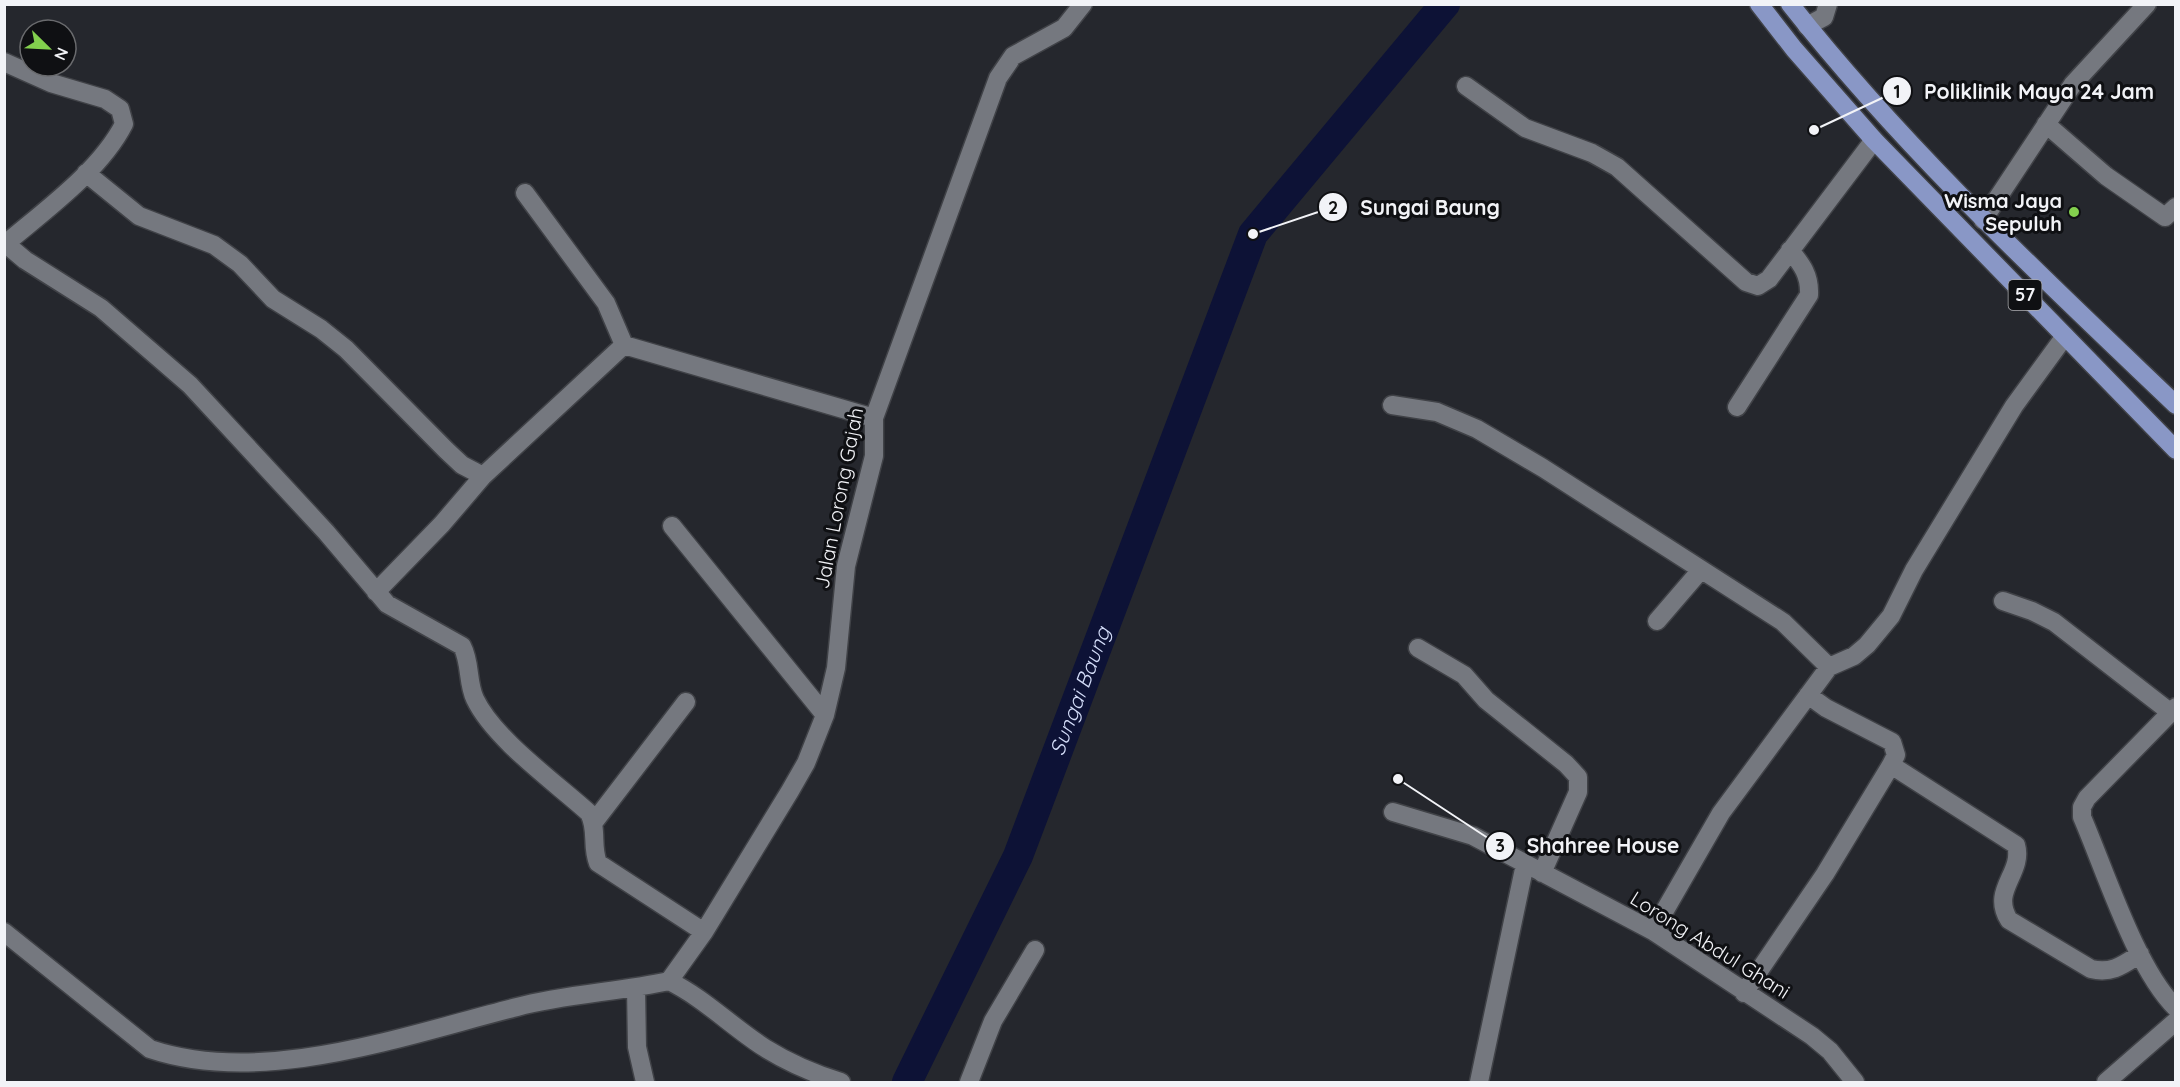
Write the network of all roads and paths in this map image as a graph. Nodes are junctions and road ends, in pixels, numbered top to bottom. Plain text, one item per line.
1 (1083, 4) edge
2 (1759, 4) edge
3 (1790, 4) edge
4 (1828, 4) edge
5 (2147, 4) edge
6 (1807, 26) junction
7 (4, 62) edge
8 (1466, 86) dead end
9 (2046, 124) junction
10 (1874, 140) junction
11 (86, 173) junction
12 (525, 193) dead end
13 (2175, 207) edge
14 (1983, 220) junction
15 (5, 245) edge
16 (1790, 250) junction
17 (2065, 336) junction
18 (624, 345) junction
19 (1392, 405) dead end
20 (2175, 405) edge
21 (1737, 407) dead end
22 (874, 418) junction
23 (2175, 450) edge
24 (483, 476) junction
25 (672, 526) dead end
26 (1700, 571) junction
27 (376, 592) junction
28 (2003, 601) dead end
29 (1657, 621) dead end
30 (1418, 648) dead end
31 (1829, 667) junction
32 (1808, 695) junction
33 (686, 702) dead end
34 (2173, 709) edge
35 (825, 715) junction
36 (1891, 765) junction
37 (1393, 812) dead end
38 (594, 822) junction
39 (1525, 864) junction
40 (1542, 873) junction
41 (1653, 931) junction
42 (4, 932) edge
43 (704, 932) junction
44 (1035, 950) dead end
45 (2140, 954) junction
46 (669, 981) junction
47 (636, 988) junction
48 (1744, 993) junction
49 (2171, 996) edge
50 (2175, 1021) edge
51 (645, 1083) edge
52 (842, 1083) edge
53 (969, 1083) edge
54 (1479, 1083) edge
55 (1855, 1083) edge
56 (2106, 1083) edge

1 - 22 street, Jalan Lorong Gajah
2 - 10 main road, 57
3 - 6 main road, 57
4 - 6 street
5 - 9 street
6 - 14 main road, 57
7 - 11 street
8 - 16 street
9 - 13 street
9 - 14 street
10 - 16 street
10 - 17 main road, 57
11 - 15 street
11 - 24 street
12 - 18 street
14 - 20 main road, 57
15 - 27 street
16 - 21 street
17 - 23 main road, 57
17 - 31 street
18 - 22 street
18 - 24 street
19 - 26 street
22 - 35 street, Jalan Lorong Gajah
24 - 27 street
25 - 35 street
26 - 29 street
26 - 31 street
27 - 38 street
28 - 34 street
30 - 40 street
31 - 32 street
32 - 36 street
32 - 41 street
33 - 38 street
34 - 45 street
35 - 43 street, Jalan Lorong Gajah
36 - 45 street
36 - 48 street
37 - 39 street, Lorong Abdul Ghani
38 - 43 street
39 - 40 street, Lorong Abdul Ghani
39 - 54 street
40 - 41 street, Lorong Abdul Ghani
41 - 48 street, Lorong Abdul Ghani
42 - 47 street
43 - 46 street, Jalan Lorong Gajah
44 - 53 street
45 - 49 street
46 - 47 street
46 - 52 street
47 - 51 street
48 - 55 street, Lorong Abdul Ghani
50 - 56 street

